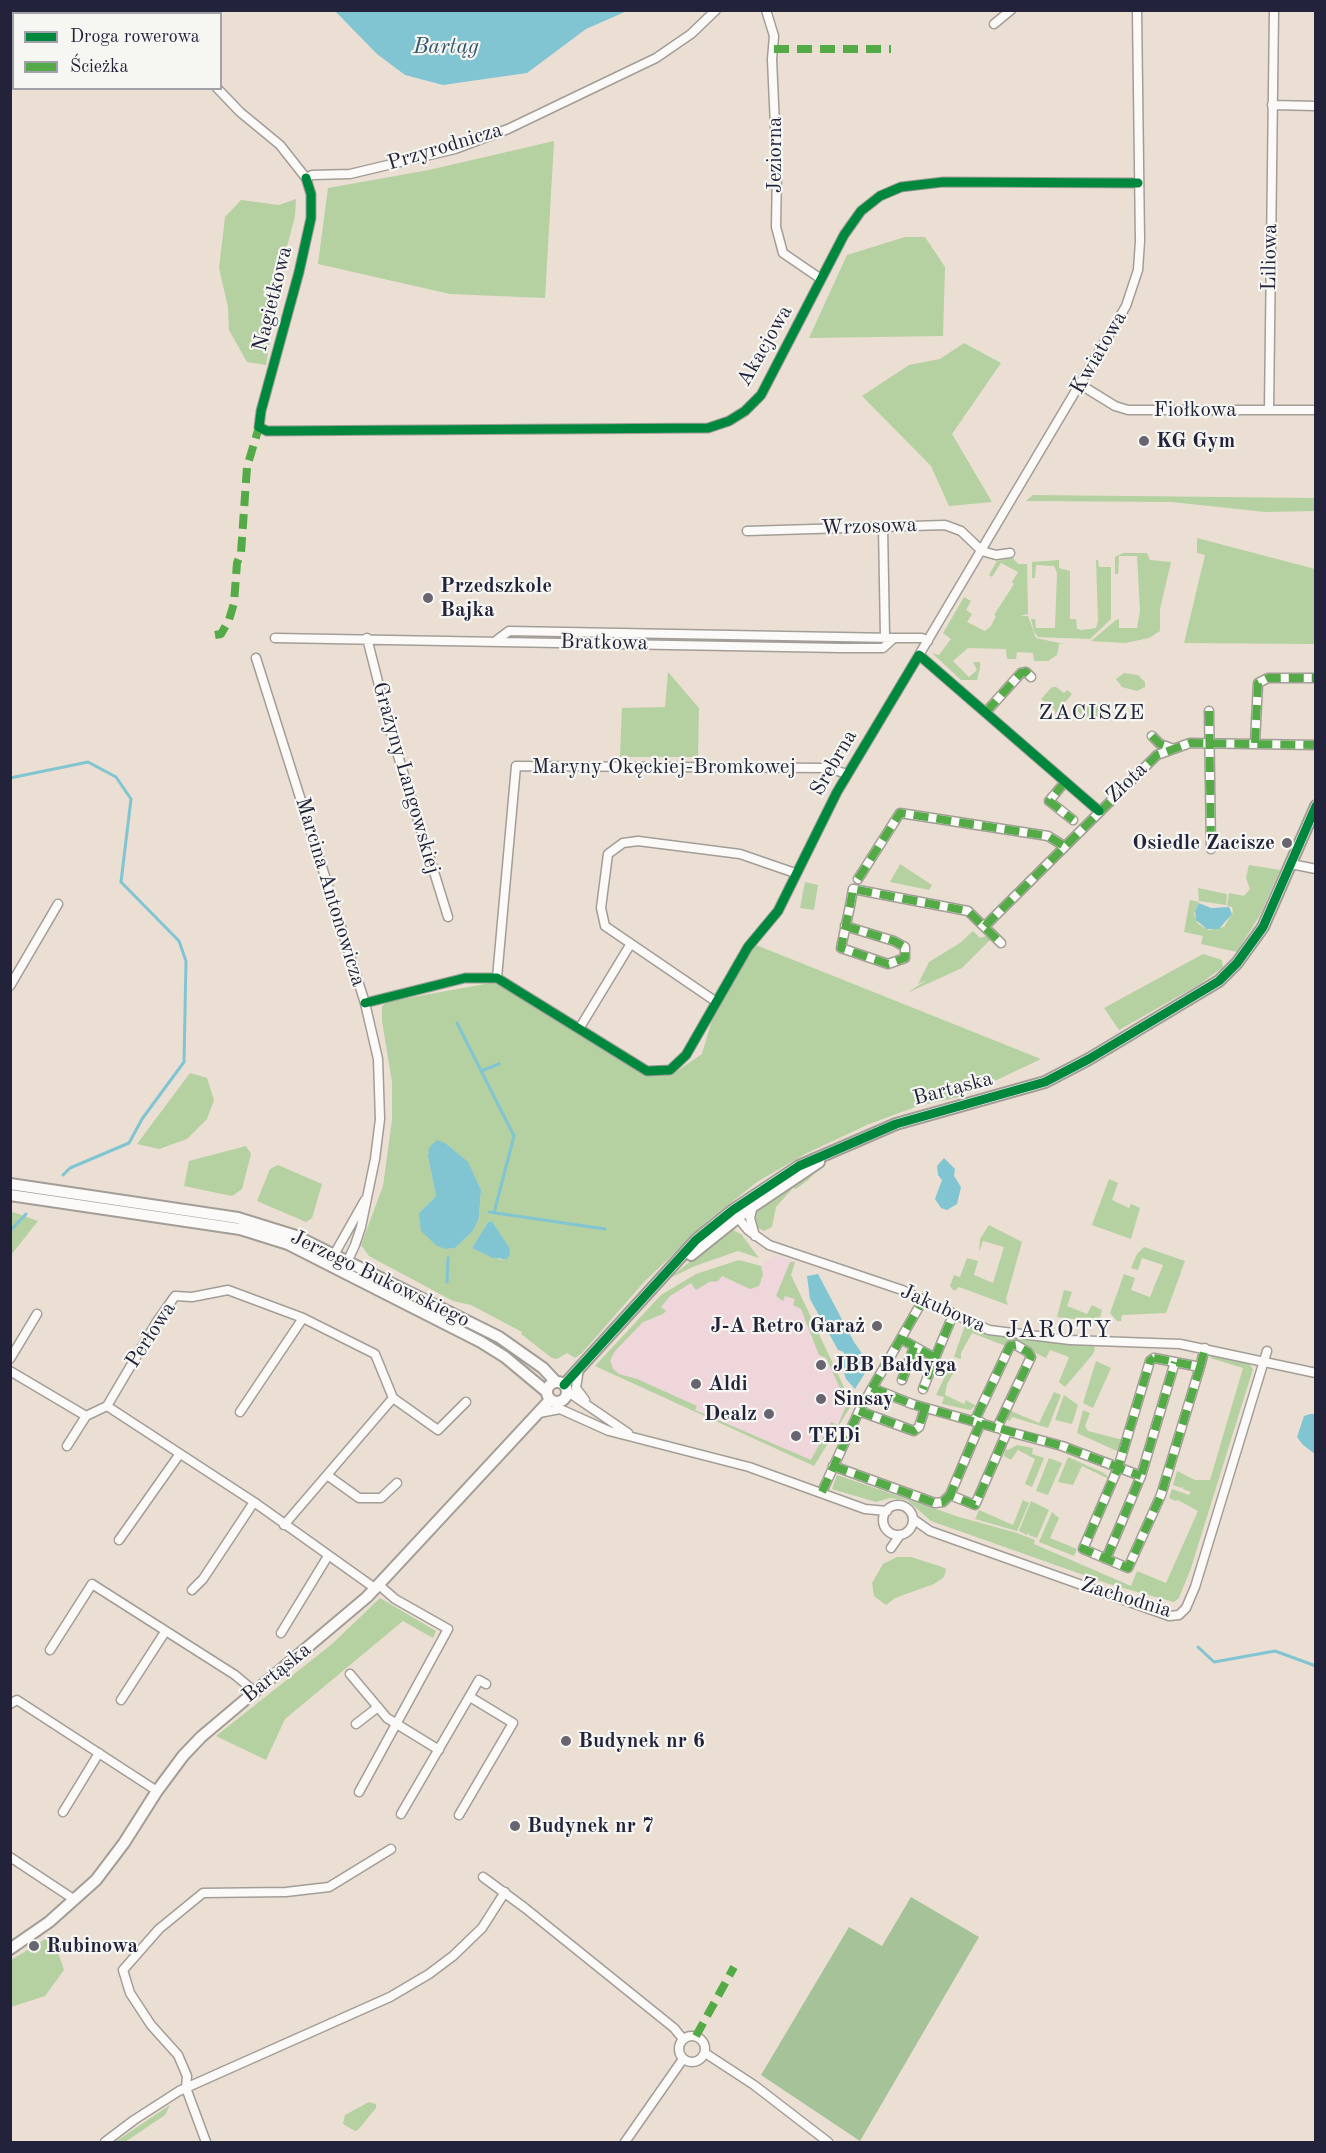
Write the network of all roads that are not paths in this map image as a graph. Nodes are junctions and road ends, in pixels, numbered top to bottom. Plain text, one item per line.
1 (716, 10) edge
2 (766, 10) edge
3 (1011, 10) edge
4 (1137, 10) edge
5 (1274, 10) edge
6 (994, 24) dead end
7 (220, 90) edge
8 (1272, 105) junction
9 (1316, 105) edge
10 (306, 178) junction
11 (1138, 183) junction
12 (822, 279) junction
13 (1081, 385) junction
14 (1269, 410) junction
15 (1316, 410) edge
16 (259, 428) joint
17 (883, 527) junction
18 (747, 531) dead end
19 (982, 551) junction
20 (1010, 553) dead end
21 (275, 638) dead end
22 (367, 638) junction
23 (889, 638) junction
24 (928, 641) junction
25 (919, 655) junction
26 (256, 658) dead end
27 (1031, 676) dead end
28 (1316, 678) edge
29 (1209, 711) dead end
30 (986, 712) junction
31 (1152, 736) dead end
32 (1210, 742) junction
33 (1255, 743) junction
34 (1316, 745) edge
35 (1171, 748) junction
36 (847, 774) junction
37 (1065, 782) junction
38 (1316, 806) edge
39 (1099, 811) junction
40 (1073, 820) dead end
41 (1064, 846) junction
42 (1211, 849) dead end
43 (1291, 864) junction
44 (1316, 868) edge
45 (795, 873) junction
46 (858, 879) dead end
47 (58, 904) dead end
48 (448, 917) dead end
49 (845, 926) junction
50 (985, 926) junction
51 (1001, 943) dead end
52 (630, 945) junction
53 (497, 978) junction
54 (10, 986) edge
55 (715, 1001) junction
56 (365, 1003) junction
57 (579, 1029) junction
58 (836, 1149) junction
59 (10, 1184) edge
60 (10, 1196) edge
61 (365, 1200) junction
62 (753, 1205) junction
63 (735, 1213) junction
64 (755, 1236) junction
65 (335, 1253) junction
66 (348, 1260) junction
67 (336, 1266) junction
68 (923, 1300) junction
69 (38, 1314) dead end
70 (303, 1318) junction
71 (950, 1322) dead end
72 (901, 1339) junction
73 (914, 1347) junction
74 (1205, 1348) junction
75 (1267, 1350) dead end
76 (935, 1358) junction
77 (10, 1359) edge
78 (1264, 1361) junction
79 (1175, 1362) junction
80 (1200, 1367) junction
81 (543, 1368) junction
82 (579, 1369) junction
83 (10, 1371) edge
84 (1316, 1373) edge
85 (534, 1379) junction
86 (902, 1380) dead end
87 (563, 1386) junction
88 (872, 1388) junction
89 (923, 1389) dead end
90 (393, 1398) junction
91 (552, 1398) junction
92 (466, 1402) dead end
93 (587, 1403) junction
94 (107, 1406) junction
95 (925, 1408) junction
96 (860, 1411) junction
97 (240, 1412) dead end
98 (538, 1413) junction
99 (577, 1415) junction
100 (86, 1416) junction
101 (978, 1421) junction
102 (997, 1428) junction
103 (1007, 1432) junction
104 (633, 1436) junction
105 (67, 1446) dead end
106 (179, 1455) junction
107 (833, 1466) junction
108 (1118, 1468) junction
109 (327, 1475) junction
110 (1141, 1476) junction
111 (397, 1483) dead end
112 (822, 1492) junction
113 (950, 1495) junction
114 (254, 1502) junction
115 (865, 1509) junction
116 (887, 1511) junction
117 (913, 1519) junction
118 (883, 1522) junction
119 (284, 1525) junction
120 (909, 1530) junction
121 (930, 1531) junction
122 (119, 1540) dead end
123 (328, 1556) junction
124 (1106, 1559) junction
125 (378, 1587) junction
126 (192, 1590) dead end
127 (165, 1632) junction
128 (280, 1633) dead end
129 (50, 1650) dead end
130 (350, 1674) dead end
131 (486, 1684) dead end
132 (254, 1691) junction
133 (470, 1697) junction
134 (121, 1700) dead end
135 (10, 1704) edge
136 (378, 1707) junction
137 (356, 1724) dead end
138 (397, 1725) junction
139 (439, 1750) junction
140 (99, 1754) junction
141 (157, 1791) junction
142 (359, 1792) dead end
143 (63, 1812) dead end
144 (402, 1814) dead end
145 (459, 1815) dead end
146 (392, 1849) dead end
147 (10, 1857) edge
148 (483, 1877) dead end
149 (505, 1892) junction
150 (75, 1900) junction
151 (10, 1949) edge
152 (683, 2039) junction
153 (705, 2054) junction
154 (683, 2059) junction
155 (186, 2088) junction
156 (105, 2142) edge
157 (206, 2142) edge
158 (625, 2142) edge
159 (828, 2142) edge

1 - 10 street, Przyrodnicza
2 - 12 street, Jeziorna
3 - 6 street
4 - 11 street, Kwiatowa
5 - 8 street, Liliowa
7 - 10 street
8 - 9 street
8 - 14 street, Liliowa
10 - 16 street, Nagietkowa
11 - 12 street, Akacjowa
11 - 13 street, Kwiatowa
12 - 16 street, Akacjowa
13 - 14 street, Fiołkowa
13 - 19 street, Kwiatowa
14 - 15 street, Fiołkowa
17 - 18 street, Wrzosowa
17 - 19 street, Wrzosowa
17 - 23 street
19 - 20 street
19 - 24 street, Kwiatowa
21 - 22 street
22 - 23 street
22 - 48 street, Grażyny Langowskiej
23 - 24 street
24 - 25 street, Kwiatowa
25 - 30 street
25 - 36 street, Srebrna
26 - 56 street, Marcina Antonowicza
27 - 30 street
28 - 33 street
29 - 32 street
30 - 37 street
31 - 35 street
32 - 33 street, Złota
32 - 35 street, Złota
32 - 42 street
33 - 34 street, Złota
35 - 39 street, Złota
36 - 45 street, Srebrna
36 - 53 street, Maryny Okęckiej-Bromkowej
37 - 39 street
37 - 40 street
38 - 43 street, Bartąska
39 - 41 street, Złota
41 - 46 street
41 - 50 street, Złota
43 - 44 street
43 - 58 street, Bartąska
45 - 52 street
45 - 55 street, Srebrna
47 - 54 street
49 - 49 street
49 - 50 street
50 - 51 street
52 - 55 street
52 - 57 street
53 - 56 street
53 - 57 street
55 - 57 street, Srebrna
56 - 61 street, Marcina Antonowicza
58 - 62 street, Bartąska
58 - 63 street, Bartąska
59 - 65 street, Jerzego Bukowskiego
60 - 67 street, Jerzego Bukowskiego
61 - 65 street, Marcina Antonowicza
61 - 66 street, Marcina Antonowicza
62 - 63 street, Bartąska
62 - 64 street
63 - 64 street, Jakubowa
63 - 82 street, Bartąska
64 - 68 street, Jakubowa
65 - 66 street, Jerzego Bukowskiego
65 - 67 street
66 - 67 street
66 - 81 street, Jerzego Bukowskiego
67 - 85 street, Jerzego Bukowskiego
68 - 72 street
68 - 74 street, Jakubowa
69 - 77 street
70 - 90 street, Perłowa
70 - 94 street, Perłowa
70 - 97 street
71 - 76 street
72 - 73 street
72 - 88 street
73 - 76 street
73 - 86 street
74 - 78 street, Jakubowa
74 - 80 street
75 - 78 street, Zachodnia
76 - 89 street
78 - 84 street, Jakubowa
78 - 121 street, Zachodnia
79 - 80 street
79 - 108 street
79 - 110 street
80 - 124 street
81 - 82 street
81 - 87 street, Jerzego Bukowskiego
82 - 87 street, Bartąska
82 - 93 street
83 - 100 street
85 - 91 street, Jerzego Bukowskiego
85 - 98 street
87 - 91 street
87 - 91 street
87 - 93 street
88 - 95 street
88 - 96 street
90 - 92 street
90 - 109 street
91 - 98 street, Bartąska
91 - 99 street
93 - 104 street
94 - 100 street
94 - 106 street
95 - 96 street
95 - 101 street
96 - 107 street
98 - 99 street
98 - 125 street, Bartąska
99 - 104 street
100 - 105 street
101 - 102 street
101 - 102 street
101 - 113 street
102 - 103 street
103 - 108 street
103 - 113 street
104 - 112 street
106 - 114 street
106 - 122 street
107 - 112 street
107 - 113 street
108 - 110 street
108 - 124 street
109 - 111 street
109 - 119 street
110 - 124 street
112 - 115 street
114 - 119 street
114 - 126 street
115 - 116 street
115 - 118 street
116 - 117 street
116 - 118 street
117 - 120 street
117 - 121 street, Zachodnia
118 - 120 street
119 - 123 street
120 - 121 street
123 - 125 street
123 - 128 street
125 - 132 street, Bartąska
125 - 138 street
127 - 129 street
127 - 132 street
127 - 134 street
130 - 136 street
131 - 133 street
132 - 141 street, Bartąska
133 - 139 street
133 - 145 street
135 - 140 street
136 - 137 street
136 - 138 street
138 - 139 street
138 - 142 street
139 - 144 street
140 - 141 street
140 - 143 street
141 - 150 street, Bartąska
146 - 155 street
147 - 150 street
148 - 149 street
149 - 152 street
149 - 155 street
150 - 151 street, Bartąska
152 - 153 street
152 - 154 street
153 - 154 street
153 - 159 street
154 - 158 street
155 - 156 street
155 - 157 street

